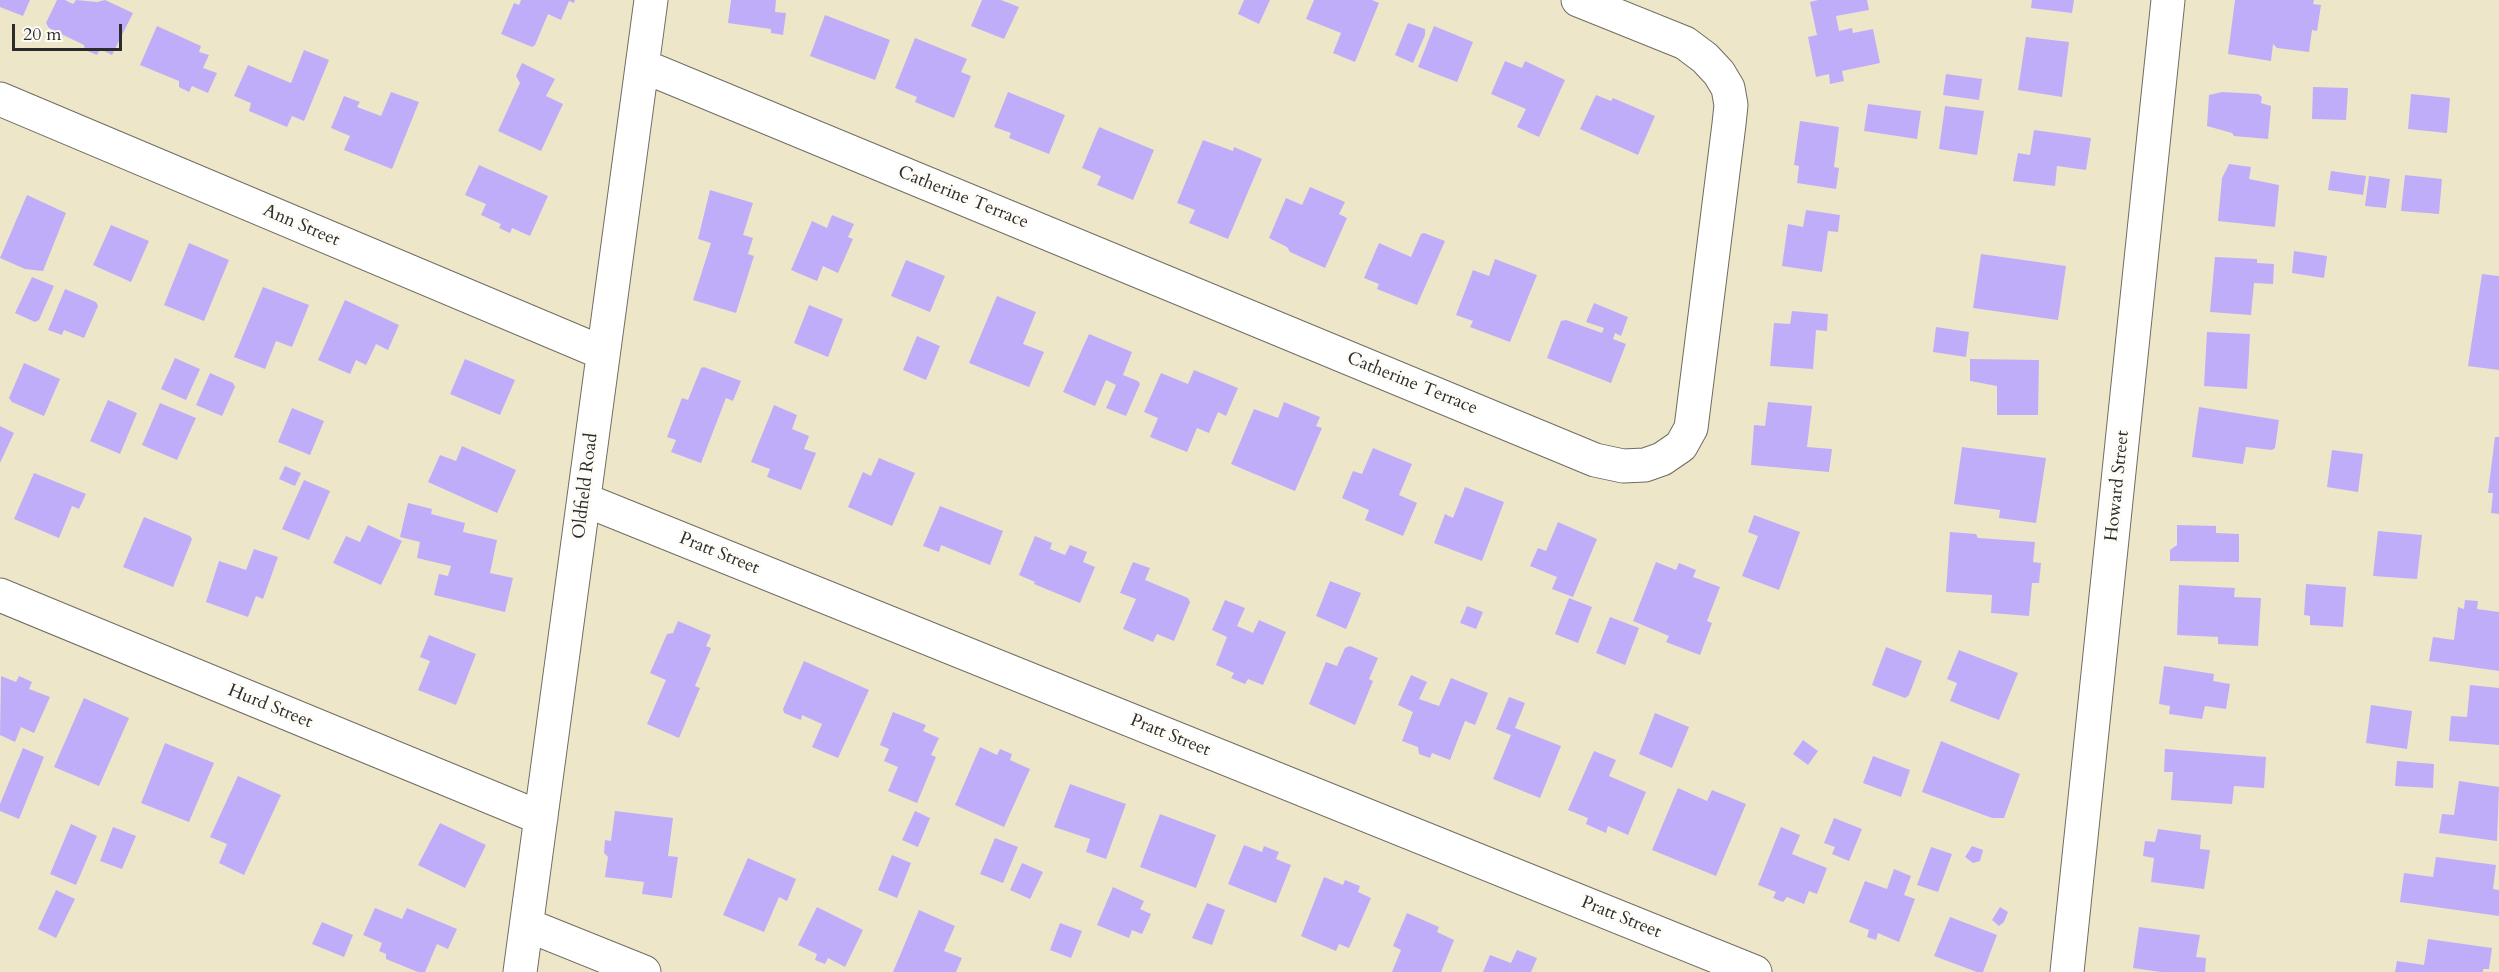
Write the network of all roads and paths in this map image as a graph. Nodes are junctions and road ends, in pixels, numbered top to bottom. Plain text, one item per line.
1 (651, 0) edge
2 (1578, 0) edge
3 (2168, 0) edge
4 (643, 66) junction
5 (0, 99) edge
6 (603, 353) junction
7 (585, 500) junction
8 (0, 595) edge
9 (541, 818) junction
10 (527, 925) junction
11 (520, 972) edge
12 (644, 972) edge
13 (1755, 972) edge
14 (2067, 972) edge

1 - 4 street, Oldfield Road
2 - 4 street, Catherine Terrace
3 - 14 street, Howard Street
4 - 6 street, Oldfield Road
5 - 6 street, Ann Street
6 - 7 street, Oldfield Road
7 - 9 street, Oldfield Road
7 - 13 street, Pratt Street
8 - 9 street, Hurd Street
9 - 10 street, Oldfield Road
10 - 11 street, Oldfield Road
10 - 12 street

